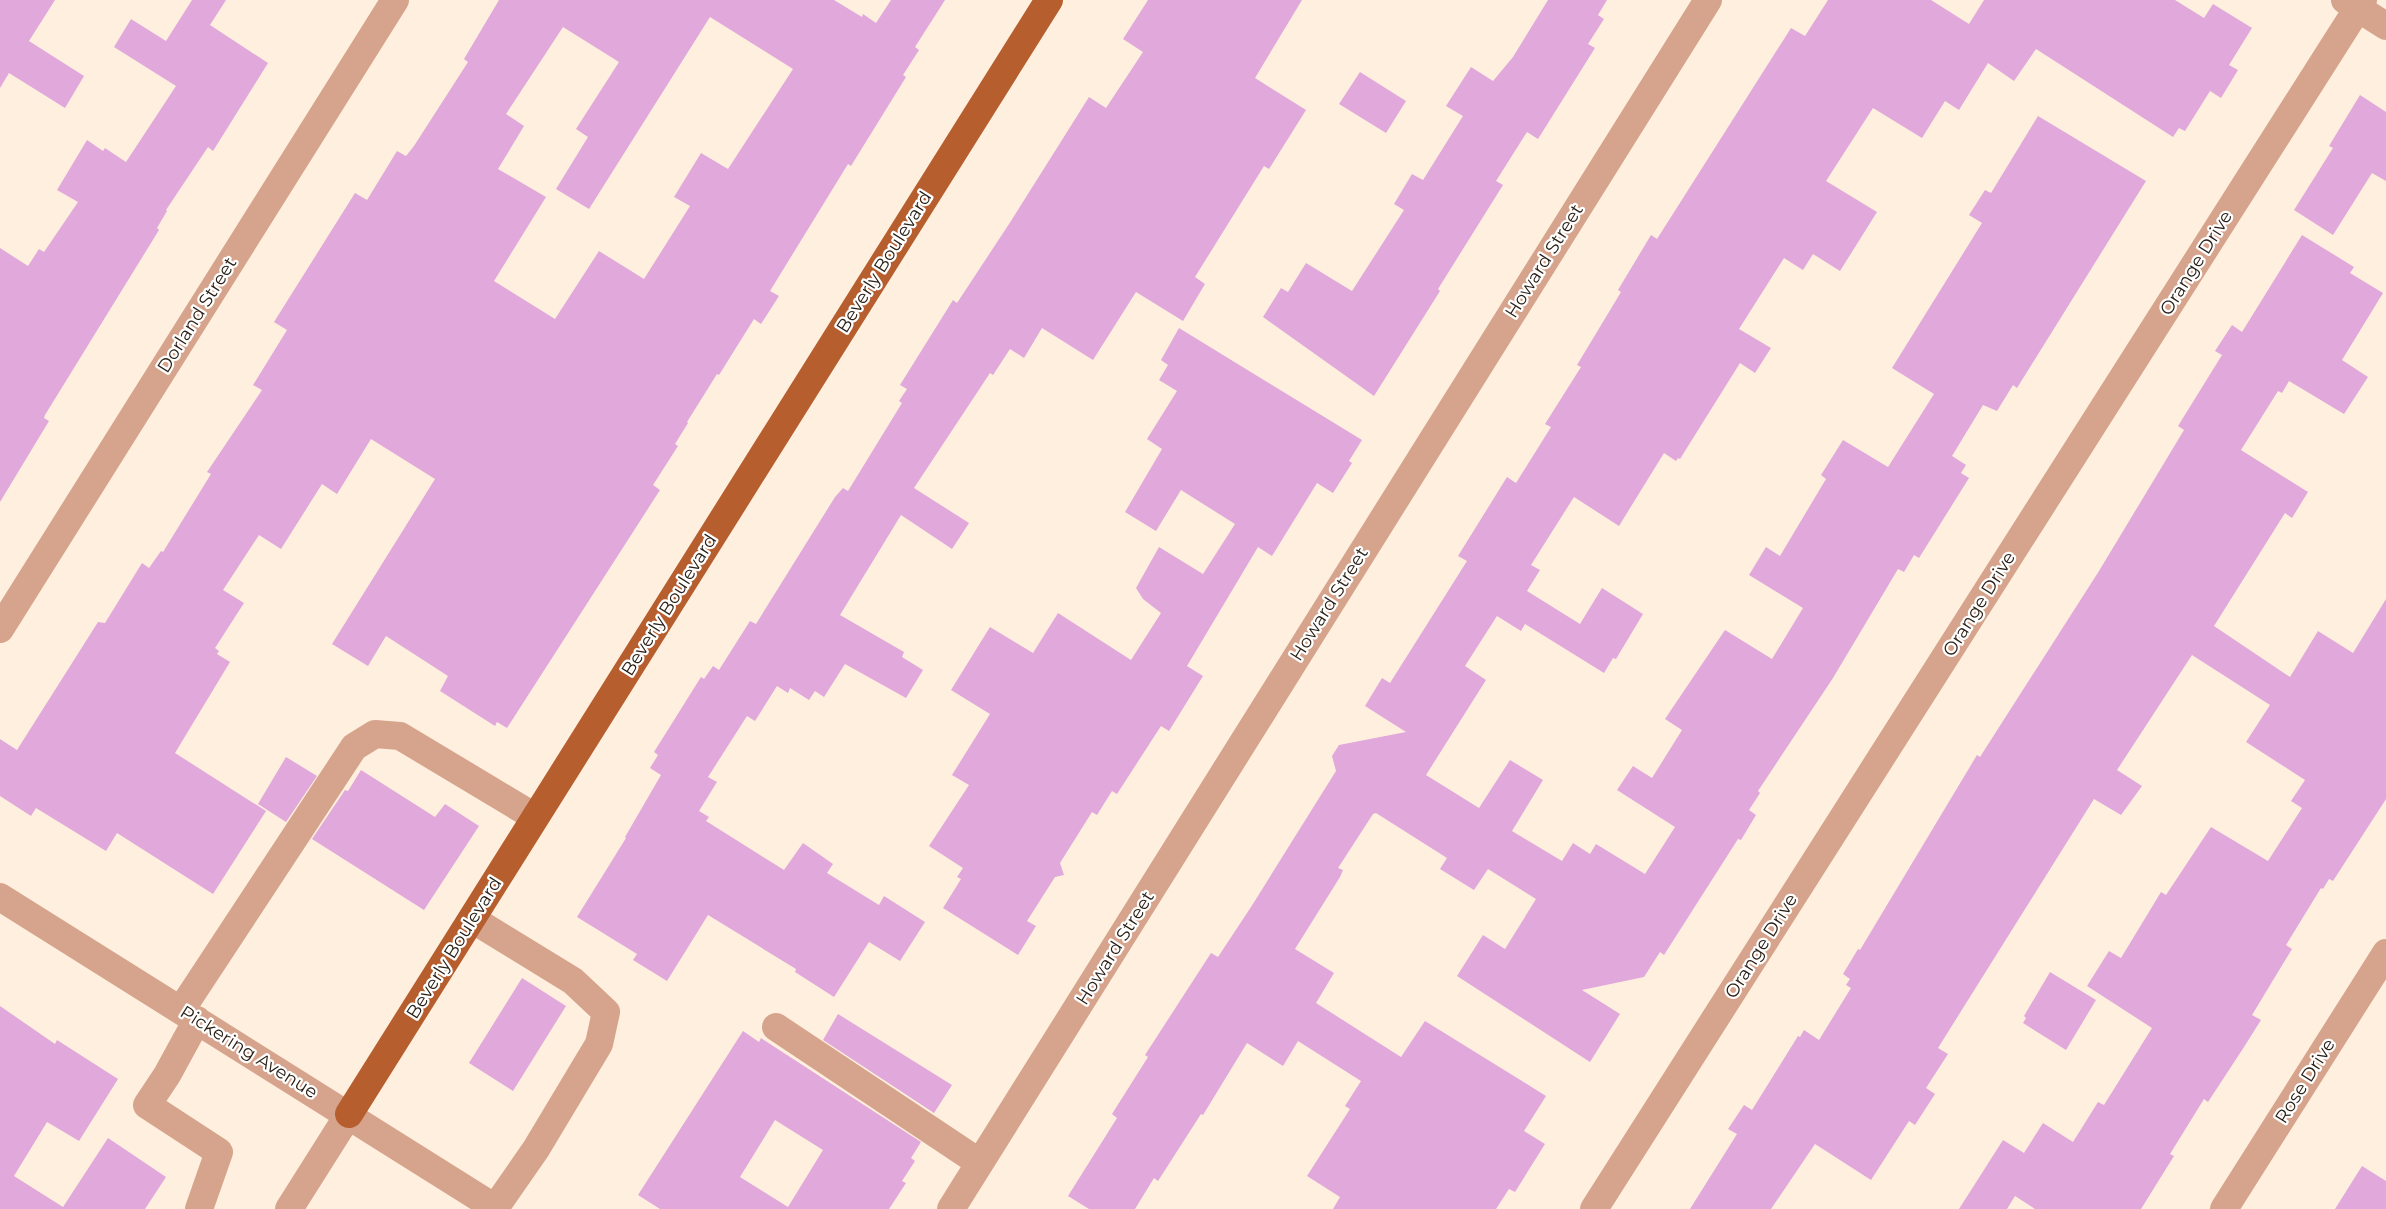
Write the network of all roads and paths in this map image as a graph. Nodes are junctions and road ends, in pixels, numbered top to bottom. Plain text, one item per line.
1 (395, 0) edge
2 (1049, 0) edge
3 (1708, 0) edge
4 (2355, 3) edge
5 (2386, 26) edge
6 (0, 630) edge
7 (535, 817) junction
8 (0, 897) edge
9 (472, 919) junction
10 (2386, 953) edge
11 (189, 1015) junction
12 (776, 1027) dead end
13 (349, 1114) junction
14 (980, 1162) junction
15 (496, 1208) edge
16 (199, 1209) edge
17 (289, 1209) edge
18 (951, 1209) edge
19 (1594, 1209) edge
20 (2224, 1209) edge

1 - 6 street, Dorland Street
2 - 7 main road, Beverly Boulevard
3 - 14 street, Howard Street
4 - 5 street
4 - 19 street, Orange Drive
7 - 9 main road, Beverly Boulevard
7 - 11 street
8 - 11 street, Pickering Avenue
9 - 13 main road, Beverly Boulevard
9 - 15 street
10 - 20 street, Rose Drive
11 - 13 street, Pickering Avenue
11 - 16 street
12 - 14 street
13 - 15 street, Pickering Avenue
13 - 17 street, Beverly Boulevard
14 - 18 street, Howard Street

